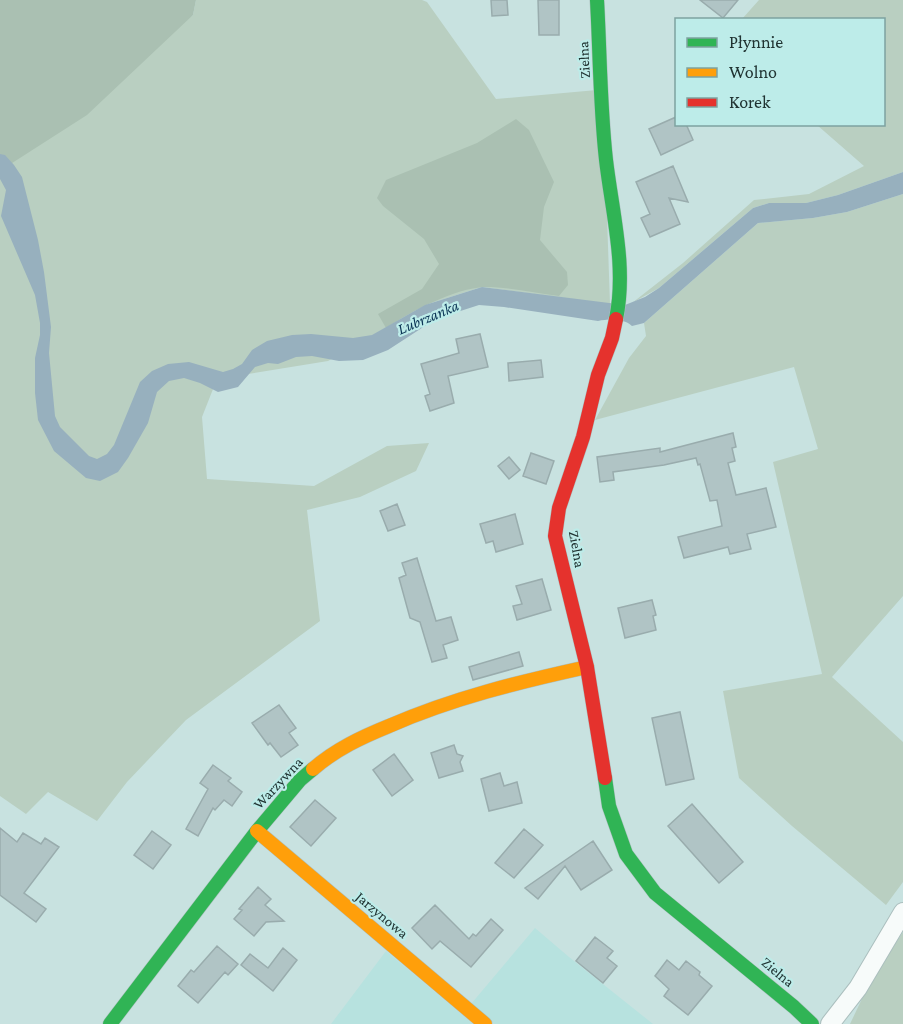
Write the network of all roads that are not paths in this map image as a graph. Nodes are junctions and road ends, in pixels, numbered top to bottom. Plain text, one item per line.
1 (597, 0) edge
2 (587, 667) junction
3 (257, 831) junction
4 (903, 912) edge
5 (110, 1024) edge
6 (485, 1024) edge
7 (812, 1024) edge
8 (831, 1024) edge

1 - 2 street, Zielna
2 - 3 street, Warzywna
2 - 7 street, Zielna
3 - 5 street, Warzywna
3 - 6 street, Jarzynowa
4 - 8 street

